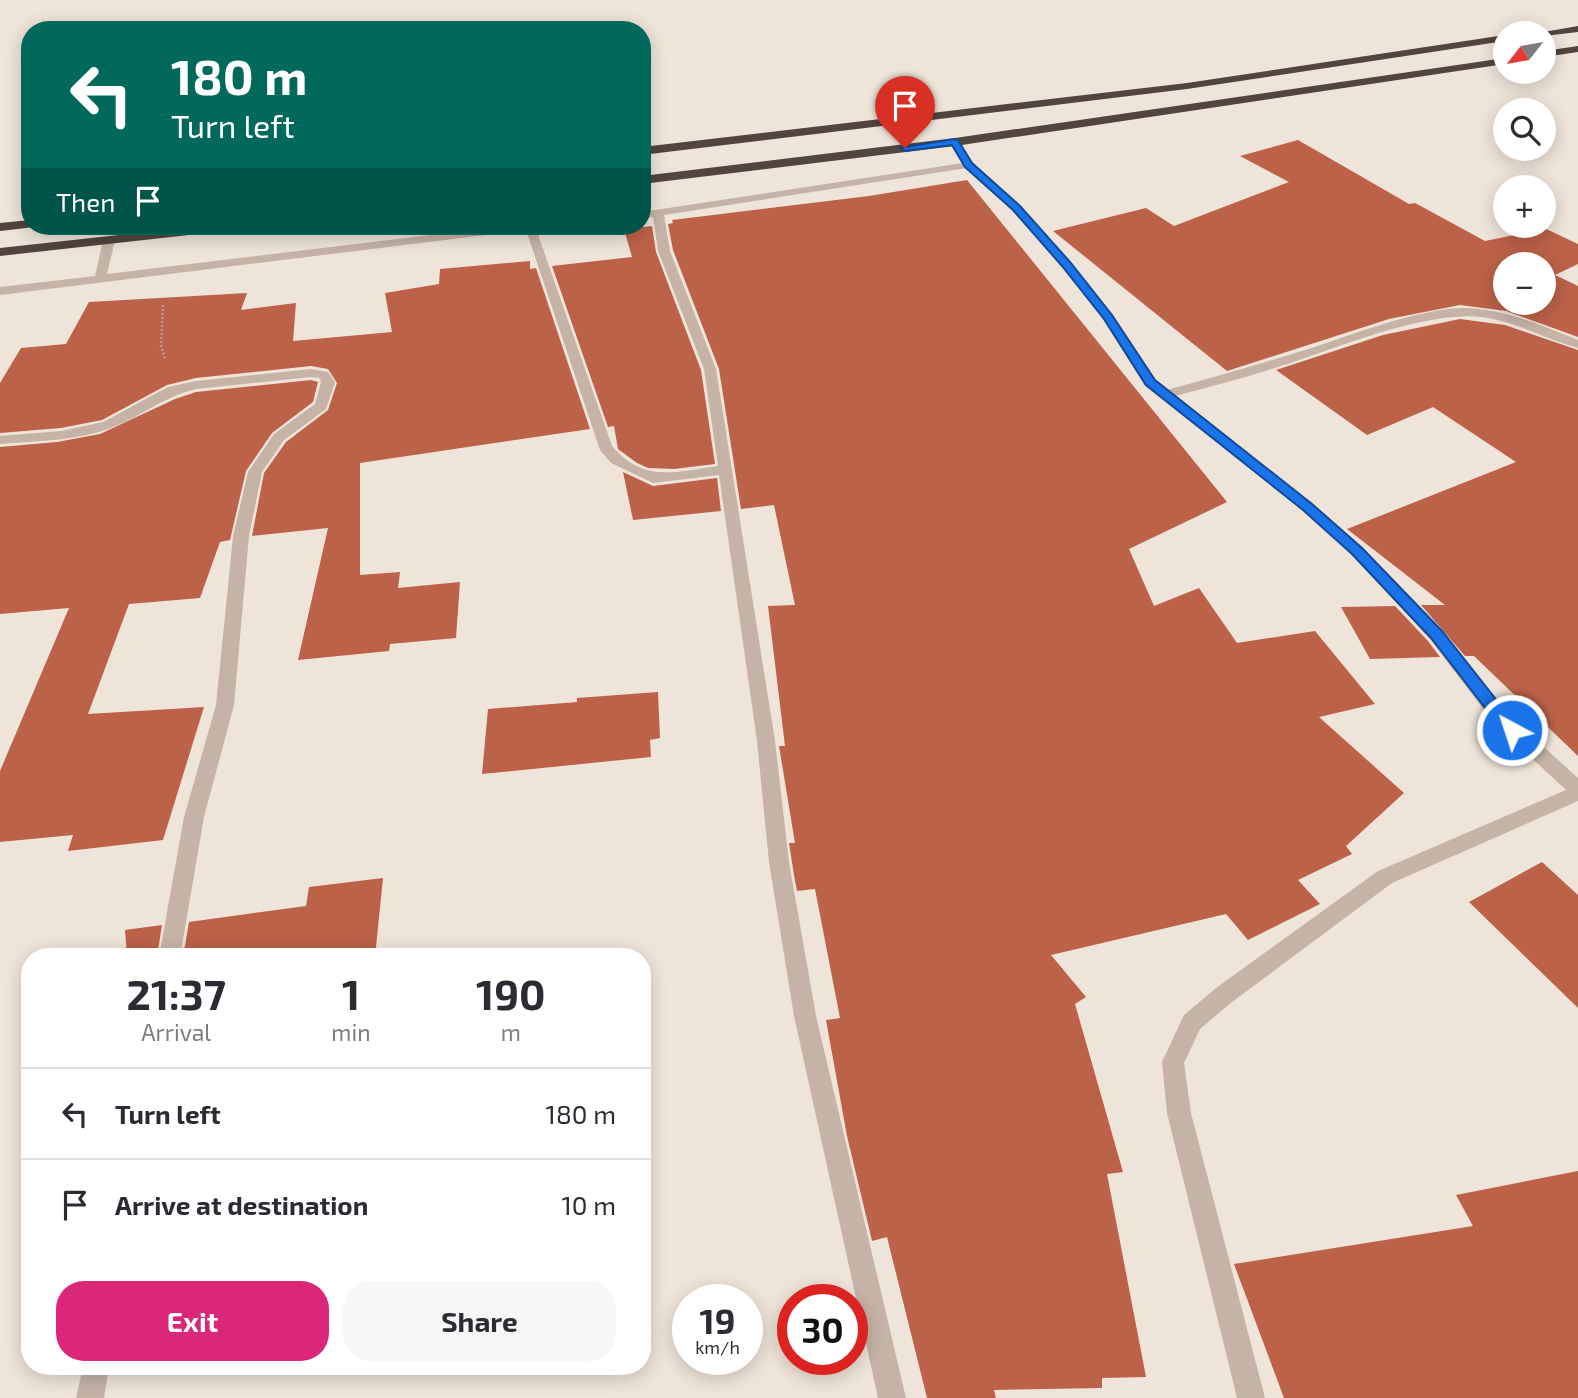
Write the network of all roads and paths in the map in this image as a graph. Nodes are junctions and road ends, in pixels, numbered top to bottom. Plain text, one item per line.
1 (1578, 29) edge
2 (1556, 32) edge
3 (1493, 40) edge
4 (1578, 49) edge
5 (1556, 52) edge
6 (1493, 63) edge
7 (955, 142) junction
8 (651, 150) edge
9 (969, 165) junction
10 (651, 179) edge
11 (651, 214) edge
12 (651, 217) edge
13 (21, 225) edge
14 (0, 228) edge
15 (154, 235) edge
16 (457, 235) edge
17 (533, 235) edge
18 (109, 240) junction
19 (0, 252) edge
20 (171, 270) junction
21 (100, 279) junction
22 (0, 291) edge
23 (1578, 344) edge
24 (173, 390) junction
25 (1165, 395) junction
26 (0, 440) edge
27 (724, 470) junction
28 (1578, 791) edge
29 (171, 948) edge
30 (94, 1375) edge
31 (90, 1398) edge
32 (892, 1398) edge
33 (1251, 1398) edge

1 - 2 highway
3 - 8 highway
4 - 5 highway
6 - 7 highway
7 - 9 street
7 - 10 highway
9 - 11 street
9 - 25 street
12 - 27 street
13 - 14 highway
15 - 18 highway
16 - 20 street
17 - 27 street
18 - 19 highway
18 - 21 street
20 - 21 street
20 - 24 path
21 - 22 street
23 - 25 street
24 - 26 street
24 - 29 street
25 - 28 street
27 - 32 street
28 - 33 street
30 - 31 street

